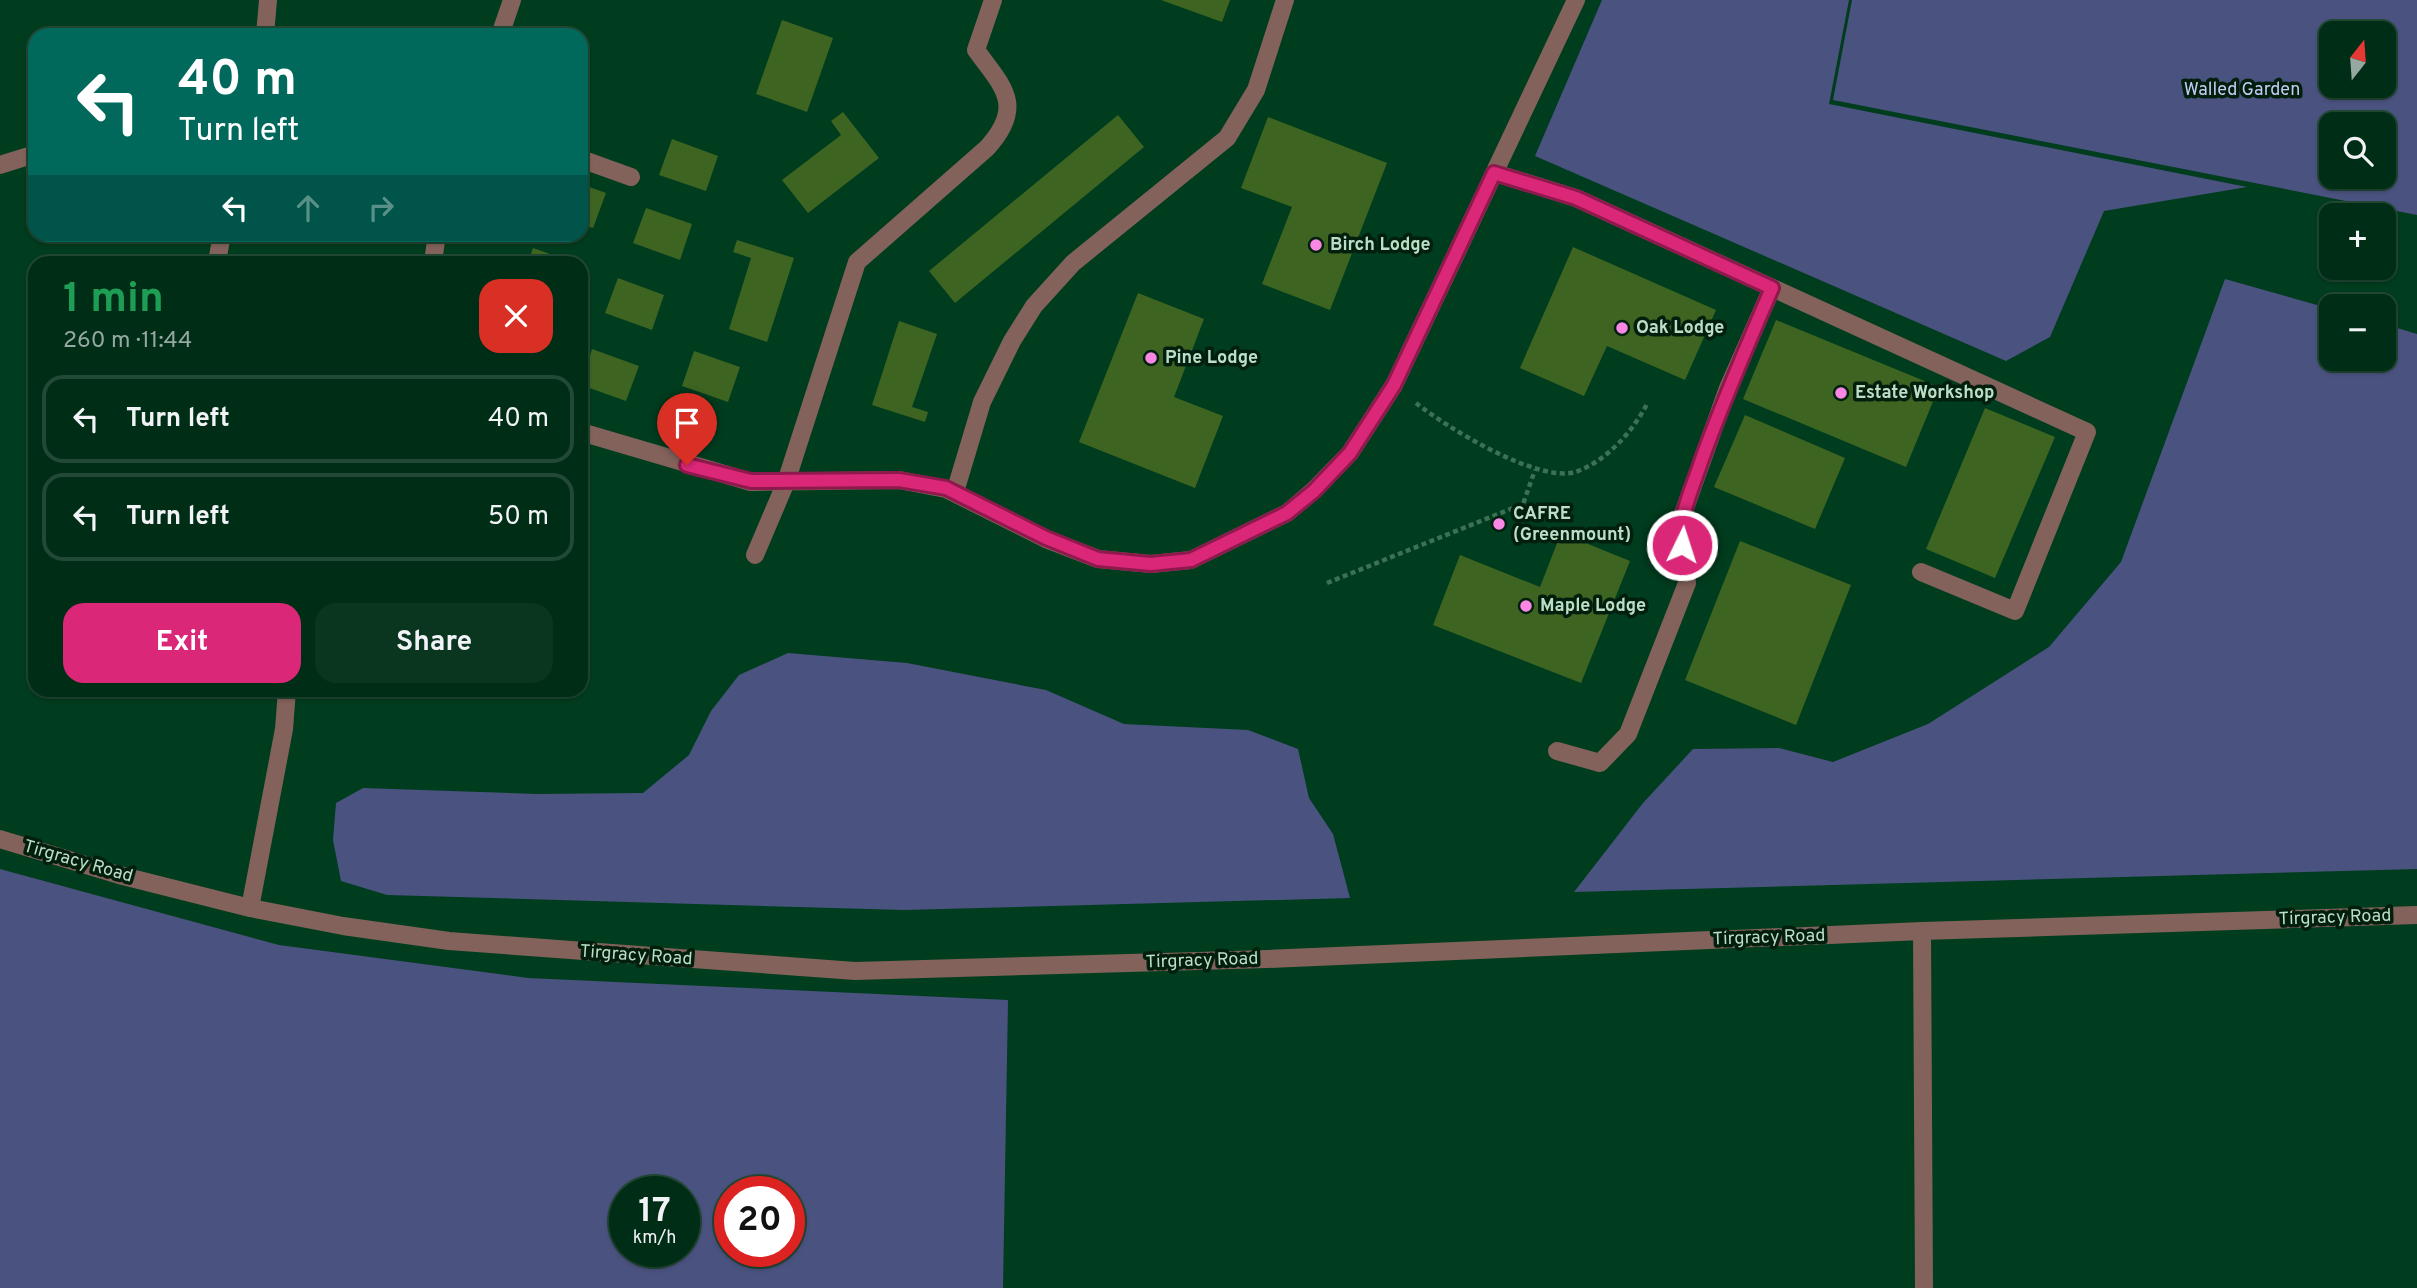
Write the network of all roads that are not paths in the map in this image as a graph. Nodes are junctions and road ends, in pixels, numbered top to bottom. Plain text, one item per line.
1 (268, 0) edge
2 (512, 0) edge
3 (993, 0) edge
4 (1285, 0) edge
5 (1576, 0) edge
6 (266, 28) edge
7 (502, 28) edge
8 (28, 156) edge
9 (588, 162) edge
10 (0, 166) edge
11 (1494, 173) junction
12 (631, 177) dead end
13 (1772, 288) junction
14 (588, 434) edge
15 (786, 482) junction
16 (955, 492) junction
17 (755, 555) dead end
18 (1921, 572) dead end
19 (286, 697) edge
20 (1557, 751) dead end
21 (0, 839) edge
22 (250, 908) junction
23 (2417, 915) edge
24 (1922, 931) junction
25 (1924, 1288) edge

1 - 6 street
2 - 7 street
3 - 15 street
4 - 16 street
5 - 11 street
8 - 10 street
9 - 12 street
11 - 13 street
11 - 16 street
13 - 18 street
13 - 20 street
14 - 15 street
15 - 16 street
15 - 17 street
19 - 22 street
21 - 22 street, Tirgracy Road
22 - 24 street, Tirgracy Road
23 - 24 street, Tirgracy Road
24 - 25 street

